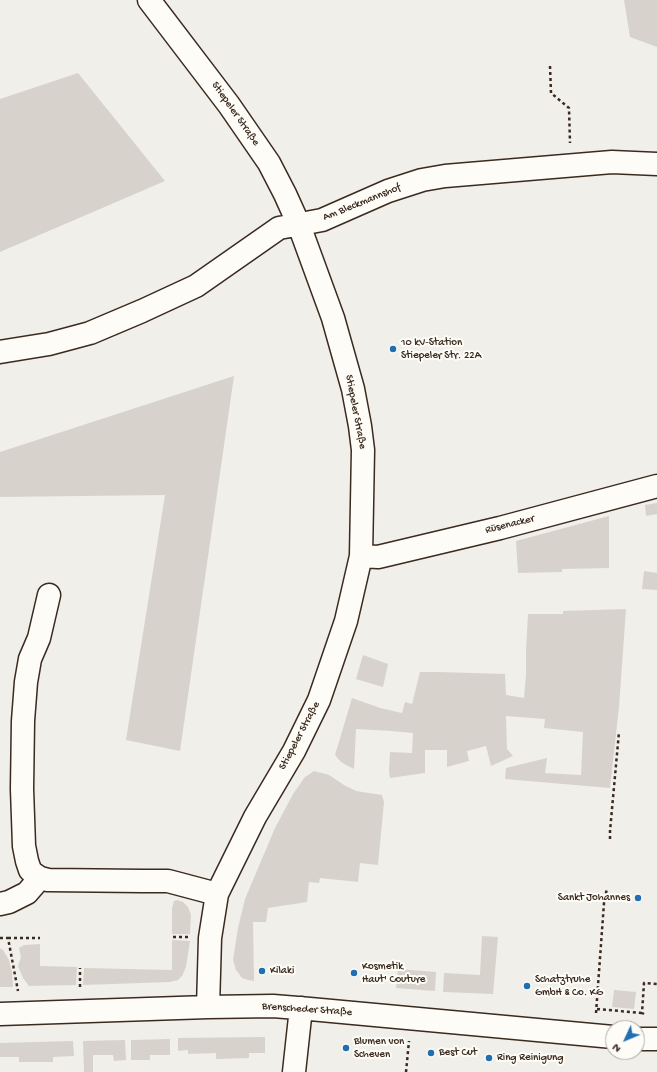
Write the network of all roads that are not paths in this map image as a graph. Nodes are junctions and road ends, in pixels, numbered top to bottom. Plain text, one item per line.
1 (149, 0) edge
2 (657, 164) edge
3 (299, 224) junction
4 (0, 352) edge
5 (657, 486) edge
6 (362, 556) junction
7 (49, 594) dead end
8 (40, 878) junction
9 (217, 894) junction
10 (0, 904) edge
11 (208, 1007) junction
12 (301, 1008) junction
13 (0, 1014) edge
14 (605, 1036) edge
15 (645, 1039) edge
16 (657, 1039) edge
17 (294, 1072) edge

1 - 3 street, Stiepeler Straße
2 - 3 street, Am Bleckmannshof
3 - 4 street, Am Bleckmannshof
3 - 6 street, Stiepeler Straße
5 - 6 street, Rüsenacker
6 - 9 street, Stiepeler Straße
7 - 8 street
8 - 9 street
8 - 10 street
9 - 11 street, Stiepeler Straße
11 - 12 street, Brenscheder Straße
11 - 13 street, Brenscheder Straße
12 - 14 street, Brenscheder Straße
12 - 17 street
15 - 16 street

